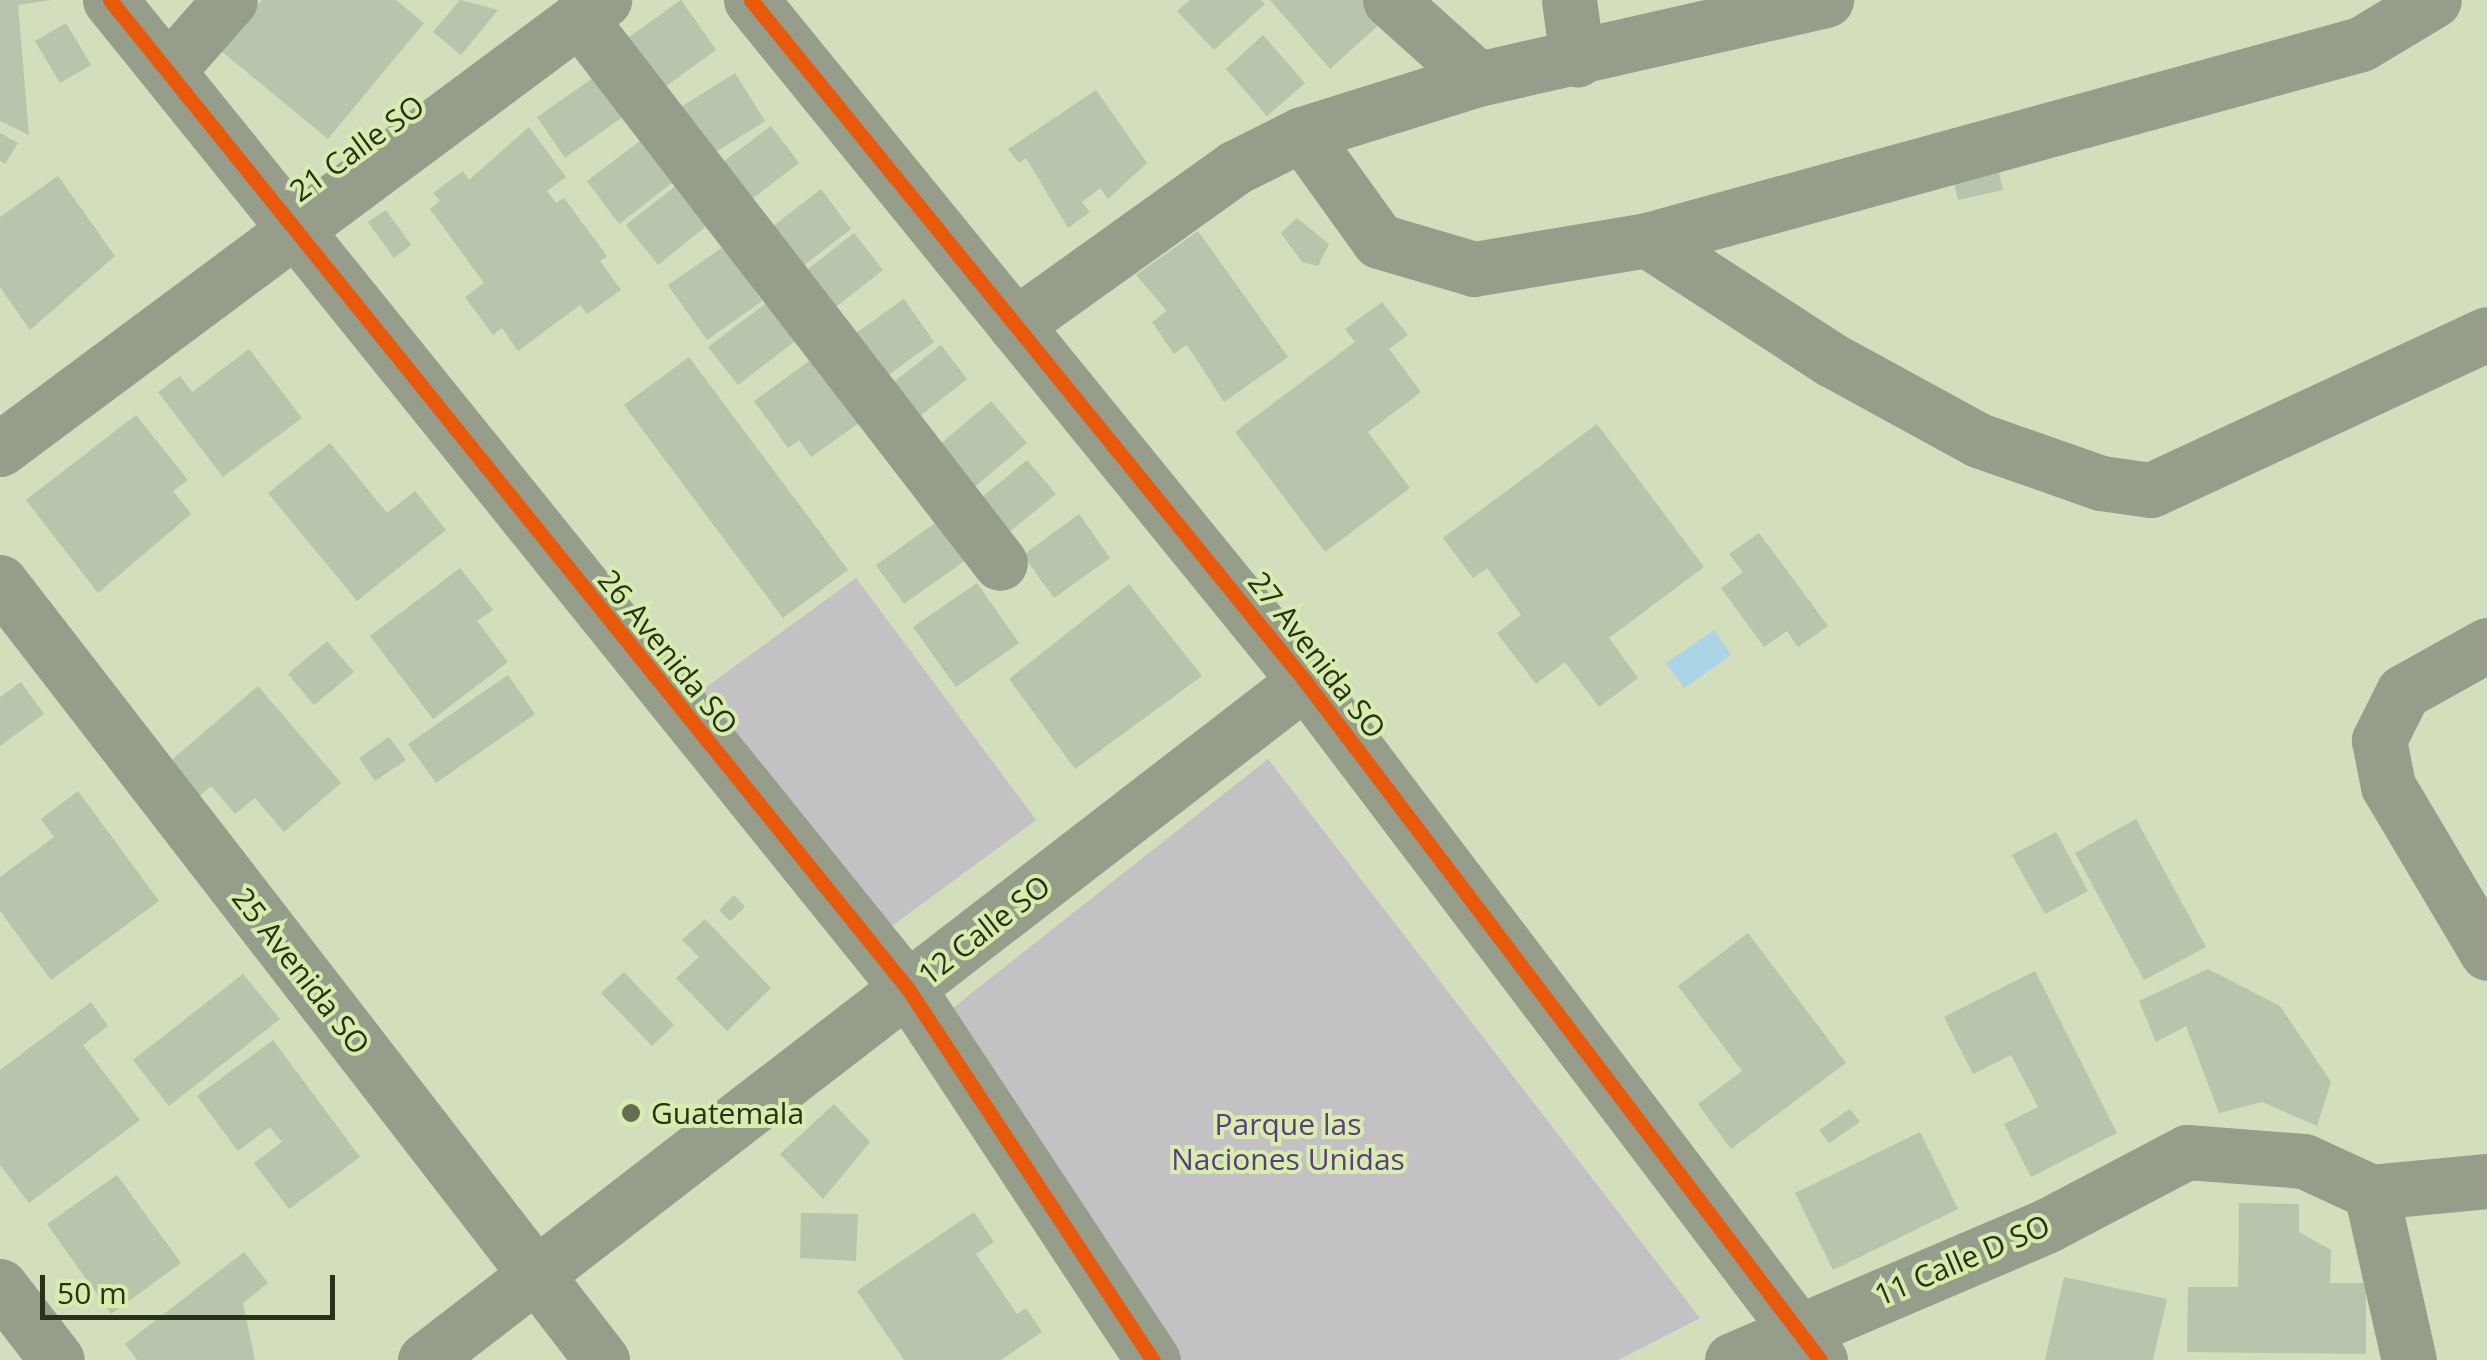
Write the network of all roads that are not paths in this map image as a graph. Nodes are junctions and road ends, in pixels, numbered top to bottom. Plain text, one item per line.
1 (110, 0) edge
2 (230, 0) edge
3 (750, 0) edge
4 (1390, 0) edge
5 (1569, 0) edge
6 (1826, 0) edge
7 (2434, 0) edge
8 (592, 10) edge
9 (1577, 59) junction
10 (171, 67) junction
11 (1478, 80) junction
12 (1302, 134) junction
13 (289, 232) junction
14 (1647, 240) junction
15 (1015, 324) junction
16 (2487, 334) edge
17 (0, 449) edge
18 (1000, 563) dead end
19 (0, 582) edge
20 (2487, 646) edge
21 (1305, 682) junction
22 (2487, 953) edge
23 (908, 989) junction
24 (2487, 1181) edge
25 (2371, 1192) junction
26 (536, 1276) junction
27 (0, 1286) edge
28 (1810, 1344) edge
29 (57, 1360) edge
30 (424, 1360) edge
31 (602, 1360) edge
32 (1154, 1360) edge
33 (1732, 1360) edge
34 (2409, 1360) edge

1 - 10 street, 26 Avenida SO
2 - 10 street
3 - 15 street, 27 Avenida SO
4 - 11 street
5 - 9 street
6 - 9 street
7 - 14 street
8 - 13 street, 21 Calle SO
8 - 18 street
9 - 11 street
10 - 13 street, 26 Avenida SO
11 - 12 street
12 - 14 street
12 - 15 street
13 - 17 street, 21 Calle SO
13 - 23 street, 26 Avenida SO
14 - 16 street
15 - 21 street, 27 Avenida SO
19 - 26 street, 25 Avenida SO
20 - 22 street
21 - 23 street, 12 Calle SO
21 - 28 street, 27 Avenida SO
23 - 26 street, 12 Calle SO
23 - 32 street, 26 Avenida SO
24 - 25 street
25 - 28 street, 11 Calle D SO
25 - 34 street
26 - 30 street, 12 Calle SO
26 - 31 street, 25 Avenida SO
27 - 29 street
28 - 33 street, 11 Calle D SO

